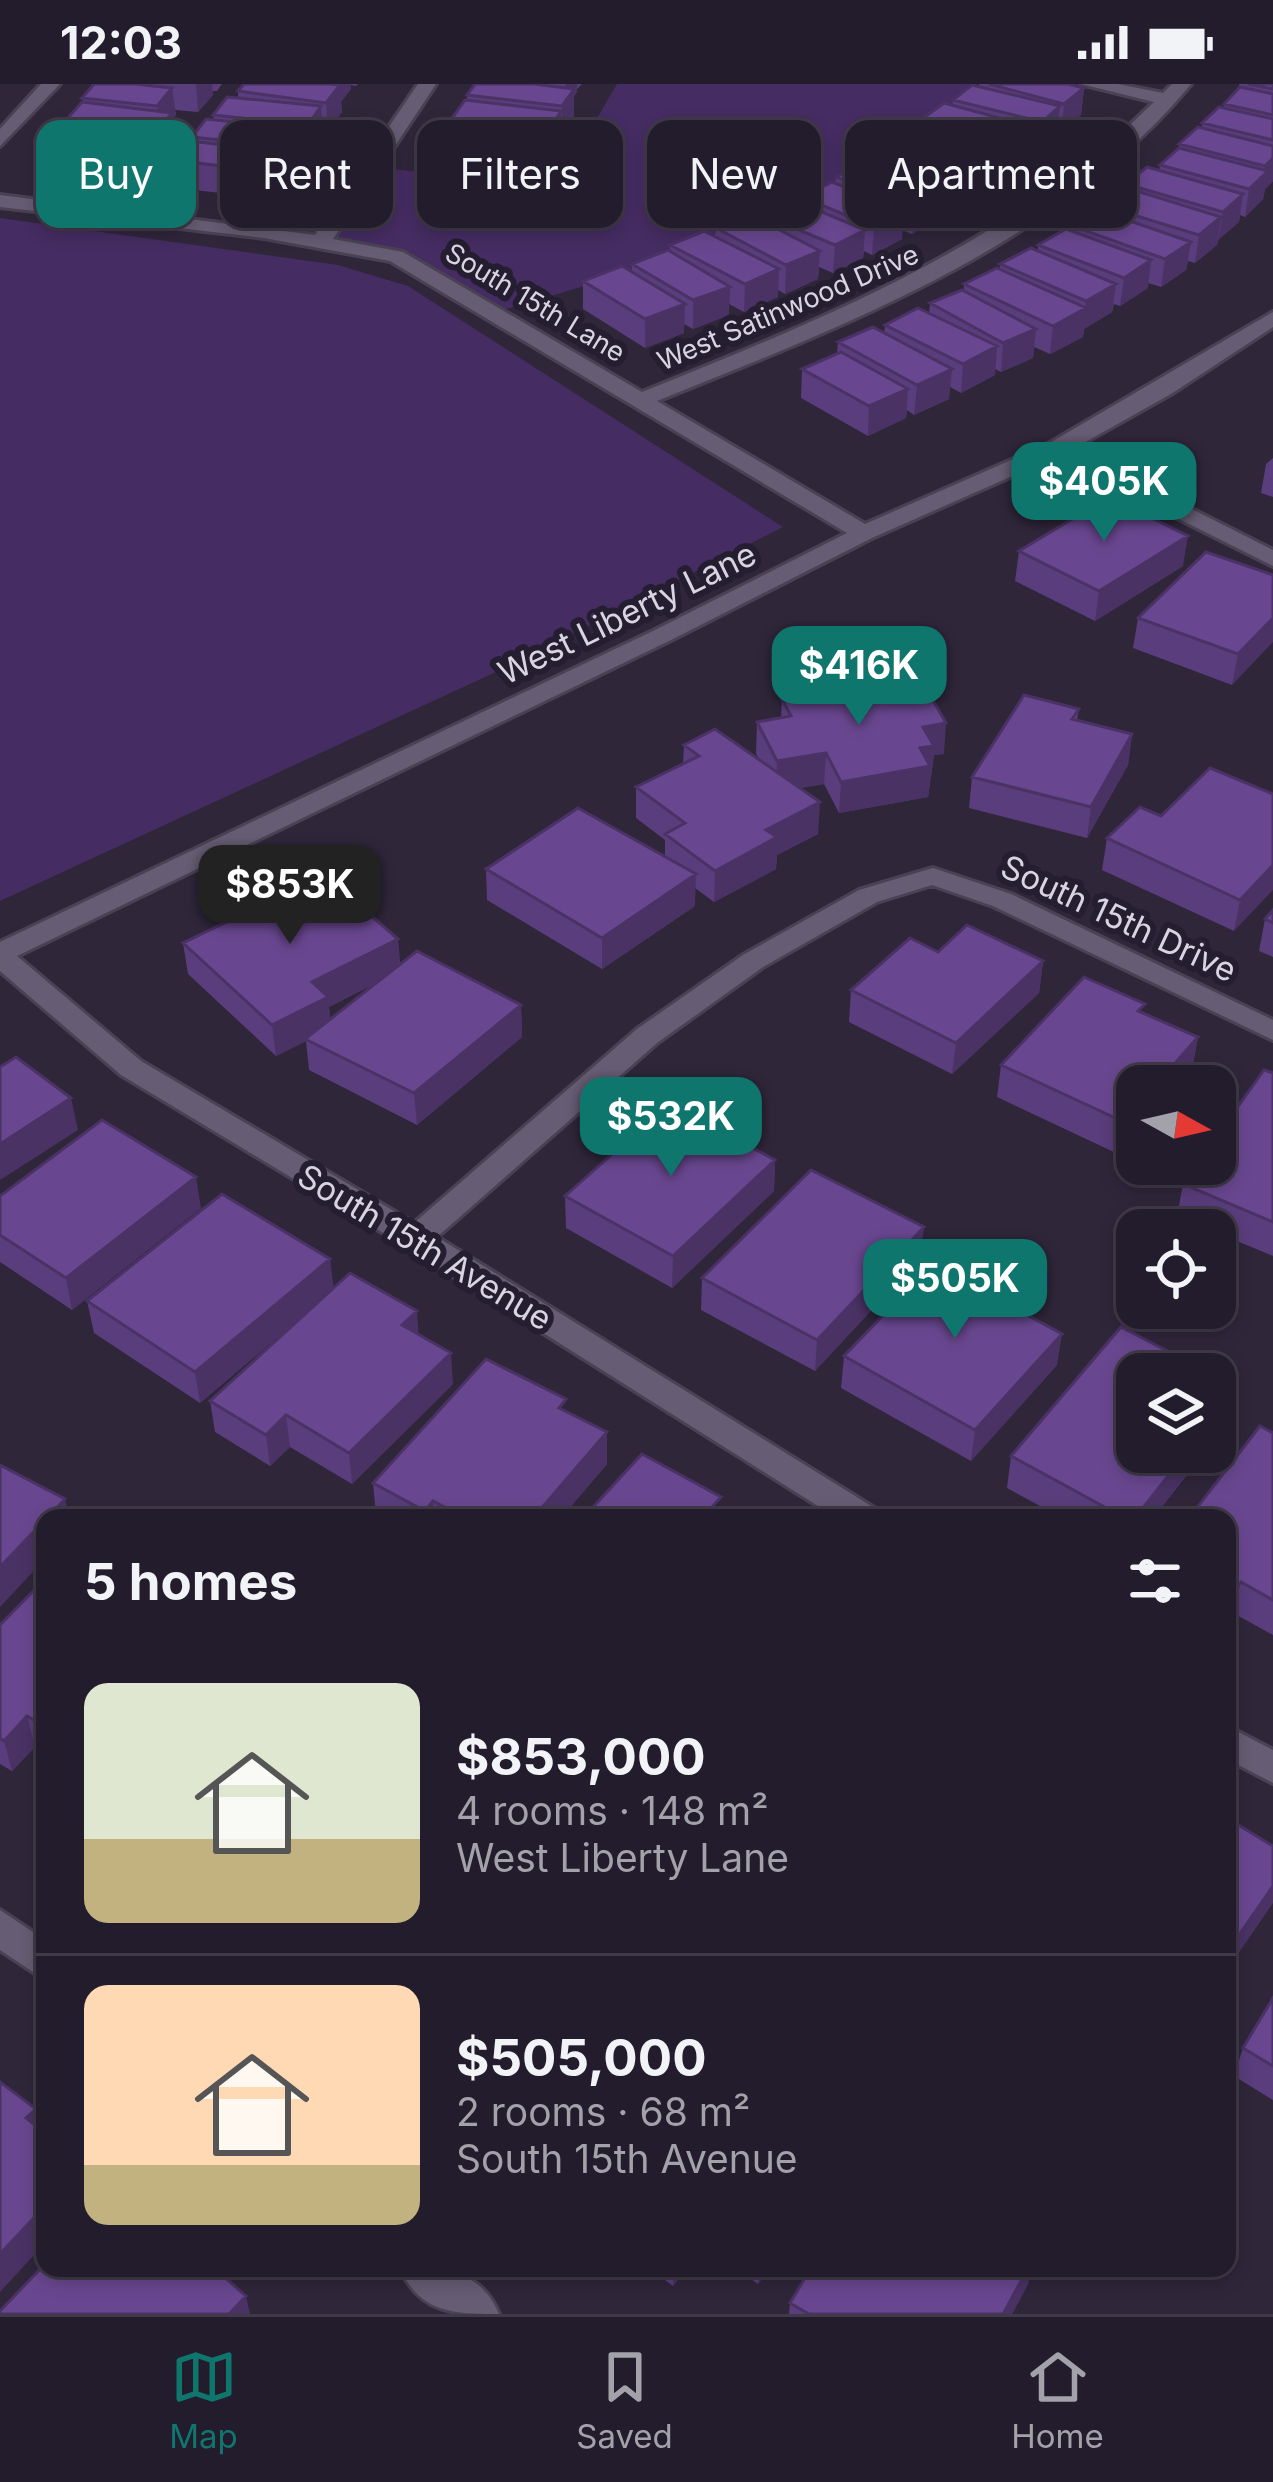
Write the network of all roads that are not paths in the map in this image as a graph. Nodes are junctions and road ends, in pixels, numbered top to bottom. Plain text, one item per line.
1 (51, 84) edge
2 (427, 84) edge
3 (1090, 84) edge
4 (1175, 92) edge
5 (0, 140) edge
6 (0, 201) edge
7 (322, 240) junction
8 (1273, 318) edge
9 (639, 401) junction
10 (1056, 449) junction
11 (864, 532) junction
12 (1273, 559) edge
13 (0, 955) edge
14 (1273, 1030) edge
15 (416, 1238) junction
16 (850, 1509) edge
17 (1236, 1746) edge
18 (1273, 1768) edge
19 (0, 1927) edge
20 (36, 1956) edge
21 (433, 2277) edge
22 (478, 2314) edge

1 - 5 street
2 - 7 street
3 - 4 street
4 - 9 street, West Satinwood Drive
6 - 7 street, South 15th Lane
7 - 9 street, South 15th Lane
8 - 10 street, West Liberty Lane
9 - 11 street, South 15th Lane
10 - 11 street, West Liberty Lane
10 - 12 street
11 - 13 street, West Liberty Lane
13 - 15 street, South 15th Avenue
14 - 15 street, South 15th Drive
15 - 16 street, South 15th Avenue
17 - 18 street
19 - 20 street
21 - 22 street

